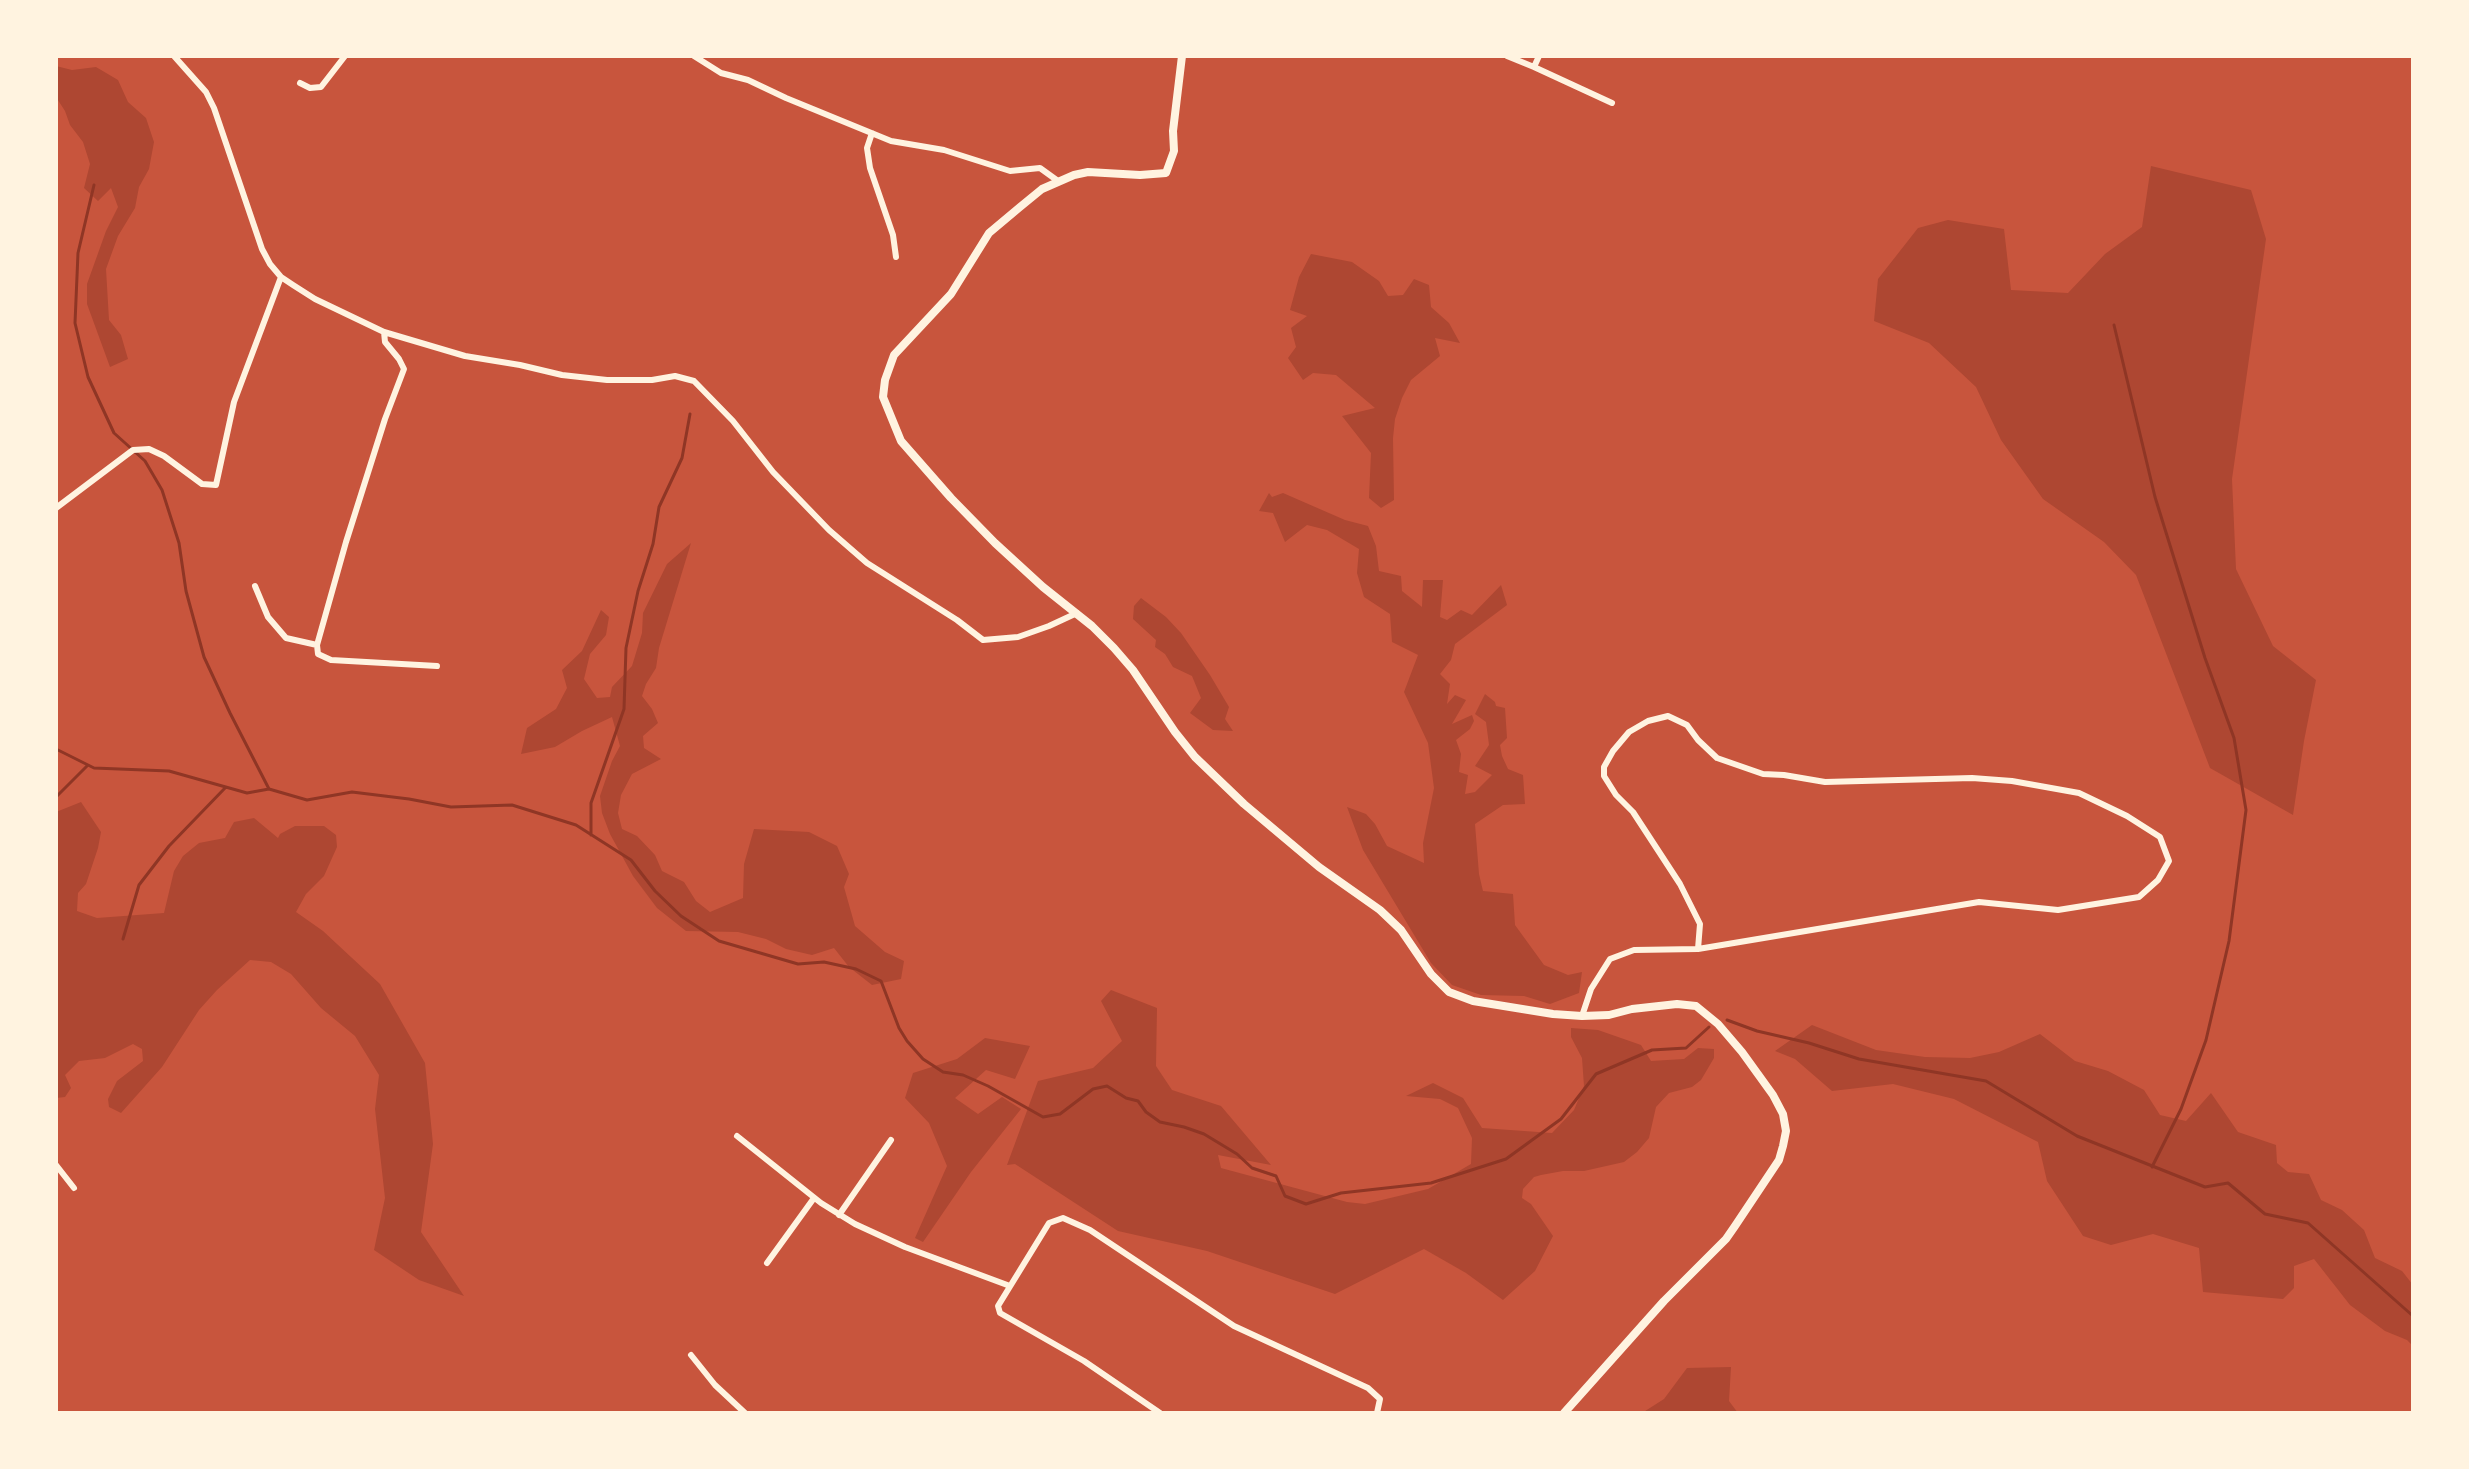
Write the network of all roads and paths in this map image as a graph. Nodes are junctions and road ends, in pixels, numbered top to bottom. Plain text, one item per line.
1 (174, 56) edge
2 (345, 56) edge
3 (694, 56) edge
4 (1182, 56) edge
5 (1507, 56) edge
6 (1539, 56) edge
7 (1534, 67) junction
8 (300, 83) dead end
9 (1612, 103) dead end
10 (872, 133) junction
11 (1058, 181) junction
12 (896, 257) dead end
13 (281, 277) junction
14 (384, 332) junction
15 (56, 508) edge
16 (255, 586) dead end
17 (1077, 613) junction
18 (317, 645) junction
19 (437, 666) dead end
20 (1698, 949) junction
21 (1582, 1016) junction
22 (737, 1136) dead end
23 (891, 1140) dead end
24 (56, 1165) edge
25 (74, 1188) dead end
26 (814, 1198) junction
27 (839, 1215) junction
28 (767, 1263) dead end
29 (1010, 1286) junction
30 (691, 1355) dead end
31 (745, 1413) edge
32 (1160, 1413) edge
33 (1377, 1413) edge
34 (1564, 1413) edge

1 - 13 street
2 - 8 street
3 - 10 street
4 - 11 street
5 - 7 street
6 - 7 street
7 - 9 street
10 - 11 street
10 - 12 street
11 - 17 street
13 - 14 street
13 - 15 street
14 - 17 street
14 - 18 street
16 - 18 street
17 - 21 street
18 - 19 street
20 - 20 street
20 - 21 street
21 - 34 street
22 - 26 street
23 - 27 street
24 - 25 street
26 - 27 street
26 - 28 street
27 - 29 street
29 - 32 street
29 - 33 street
30 - 31 street

